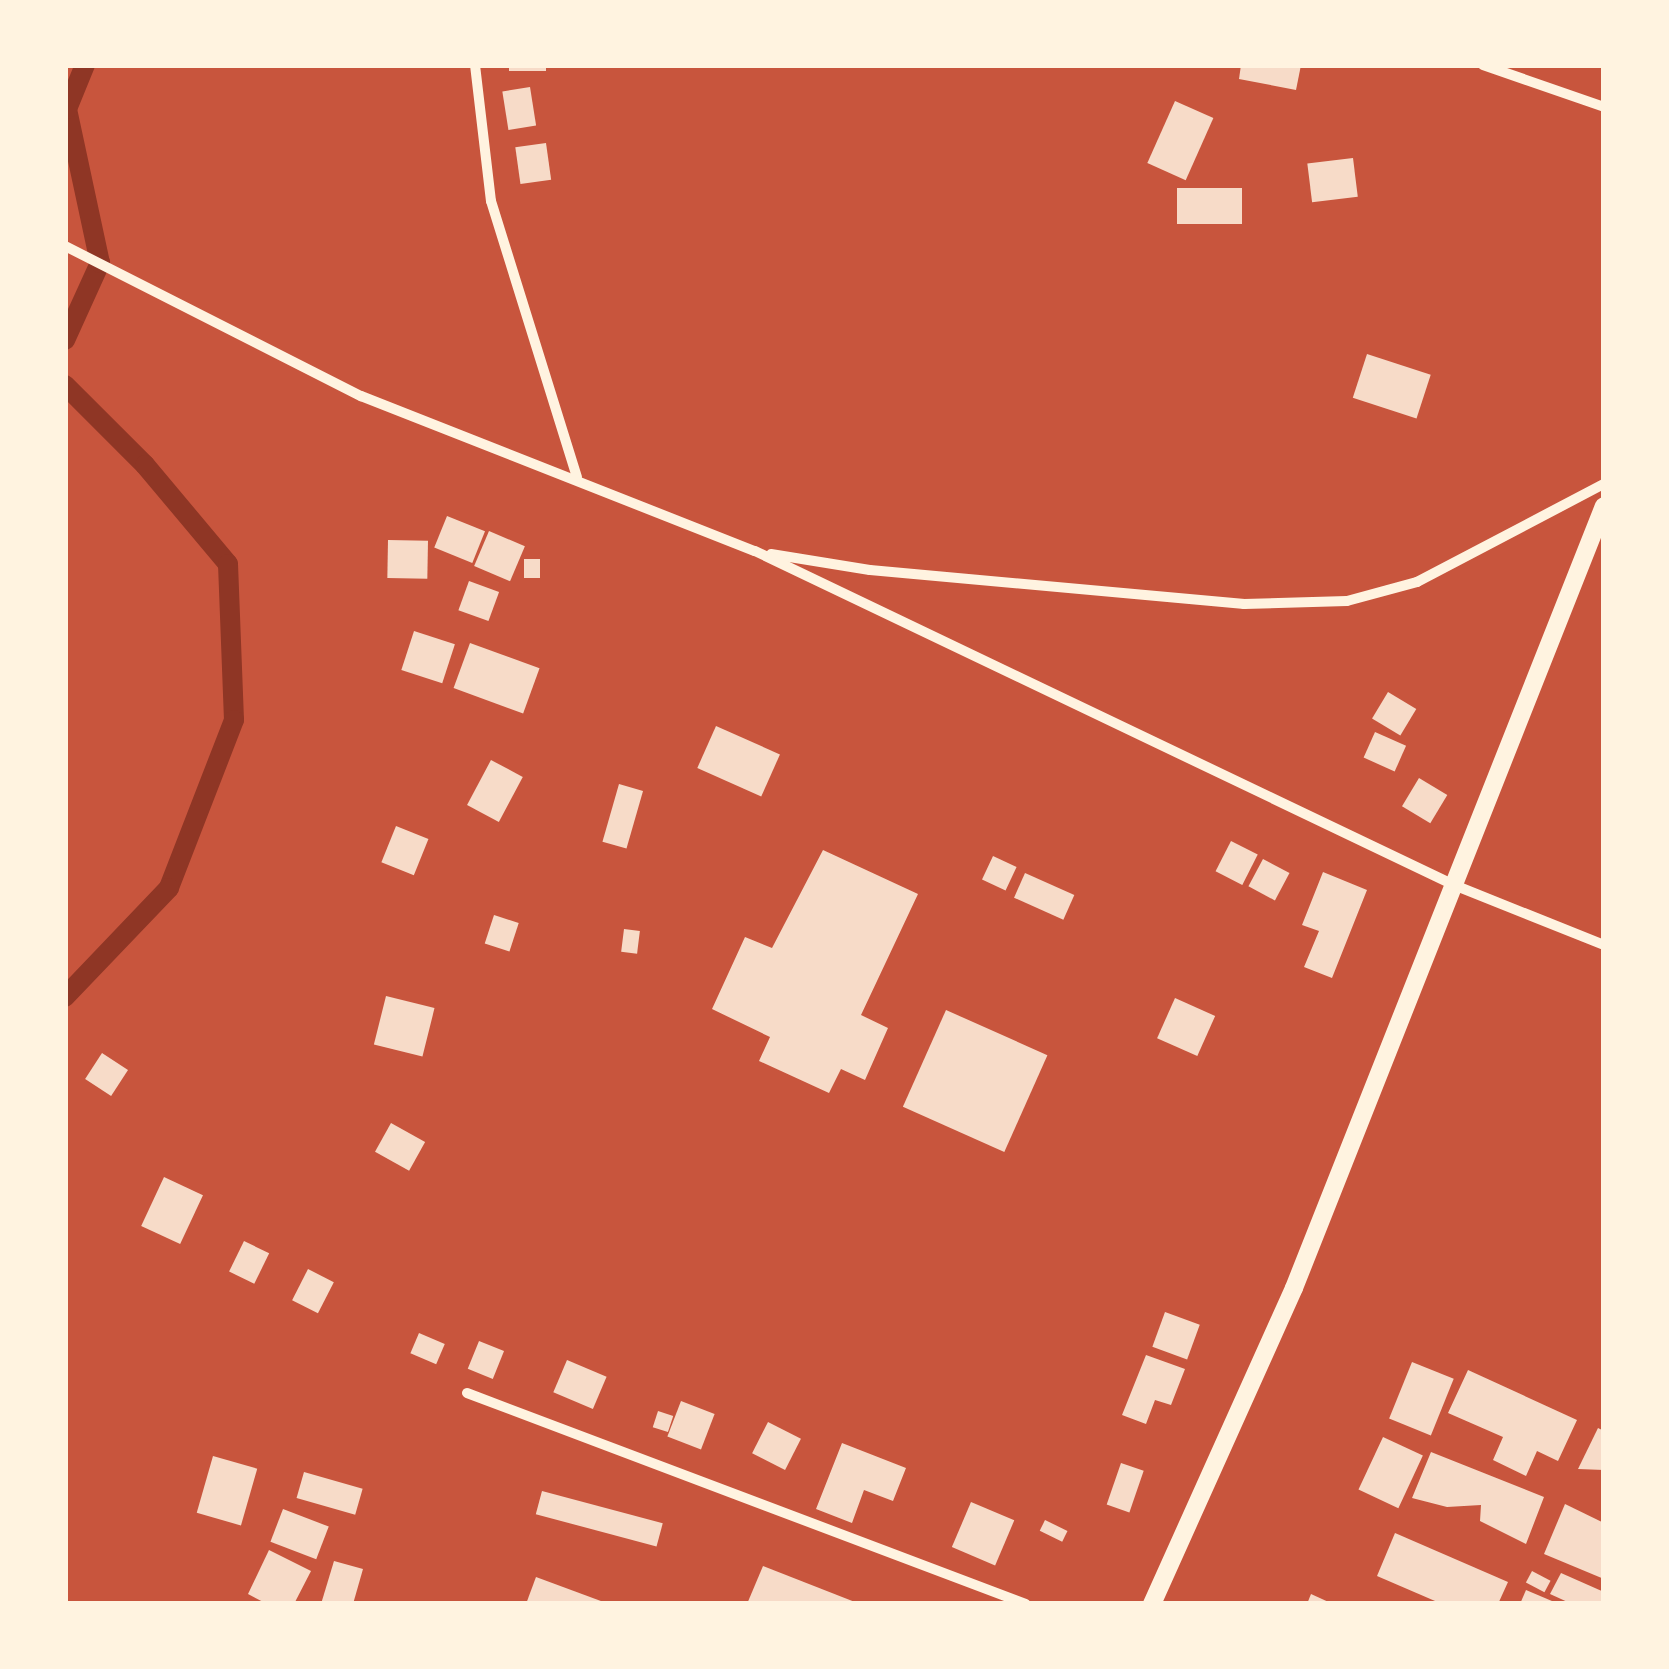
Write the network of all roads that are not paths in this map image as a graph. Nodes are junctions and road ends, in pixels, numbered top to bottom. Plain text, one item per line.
1 (474, 65) edge
2 (1483, 65) edge
3 (1604, 107) edge
4 (65, 246) edge
5 (577, 477) junction
6 (1604, 484) edge
7 (1604, 506) edge
8 (755, 552) junction
9 (1454, 885) junction
10 (1604, 945) edge
11 (467, 1392) dead end
12 (1026, 1604) edge
13 (1152, 1604) edge

1 - 5 street
2 - 3 street
4 - 5 street
5 - 8 street
6 - 8 street
7 - 9 street
8 - 9 street
9 - 10 street
9 - 13 street
11 - 12 street

